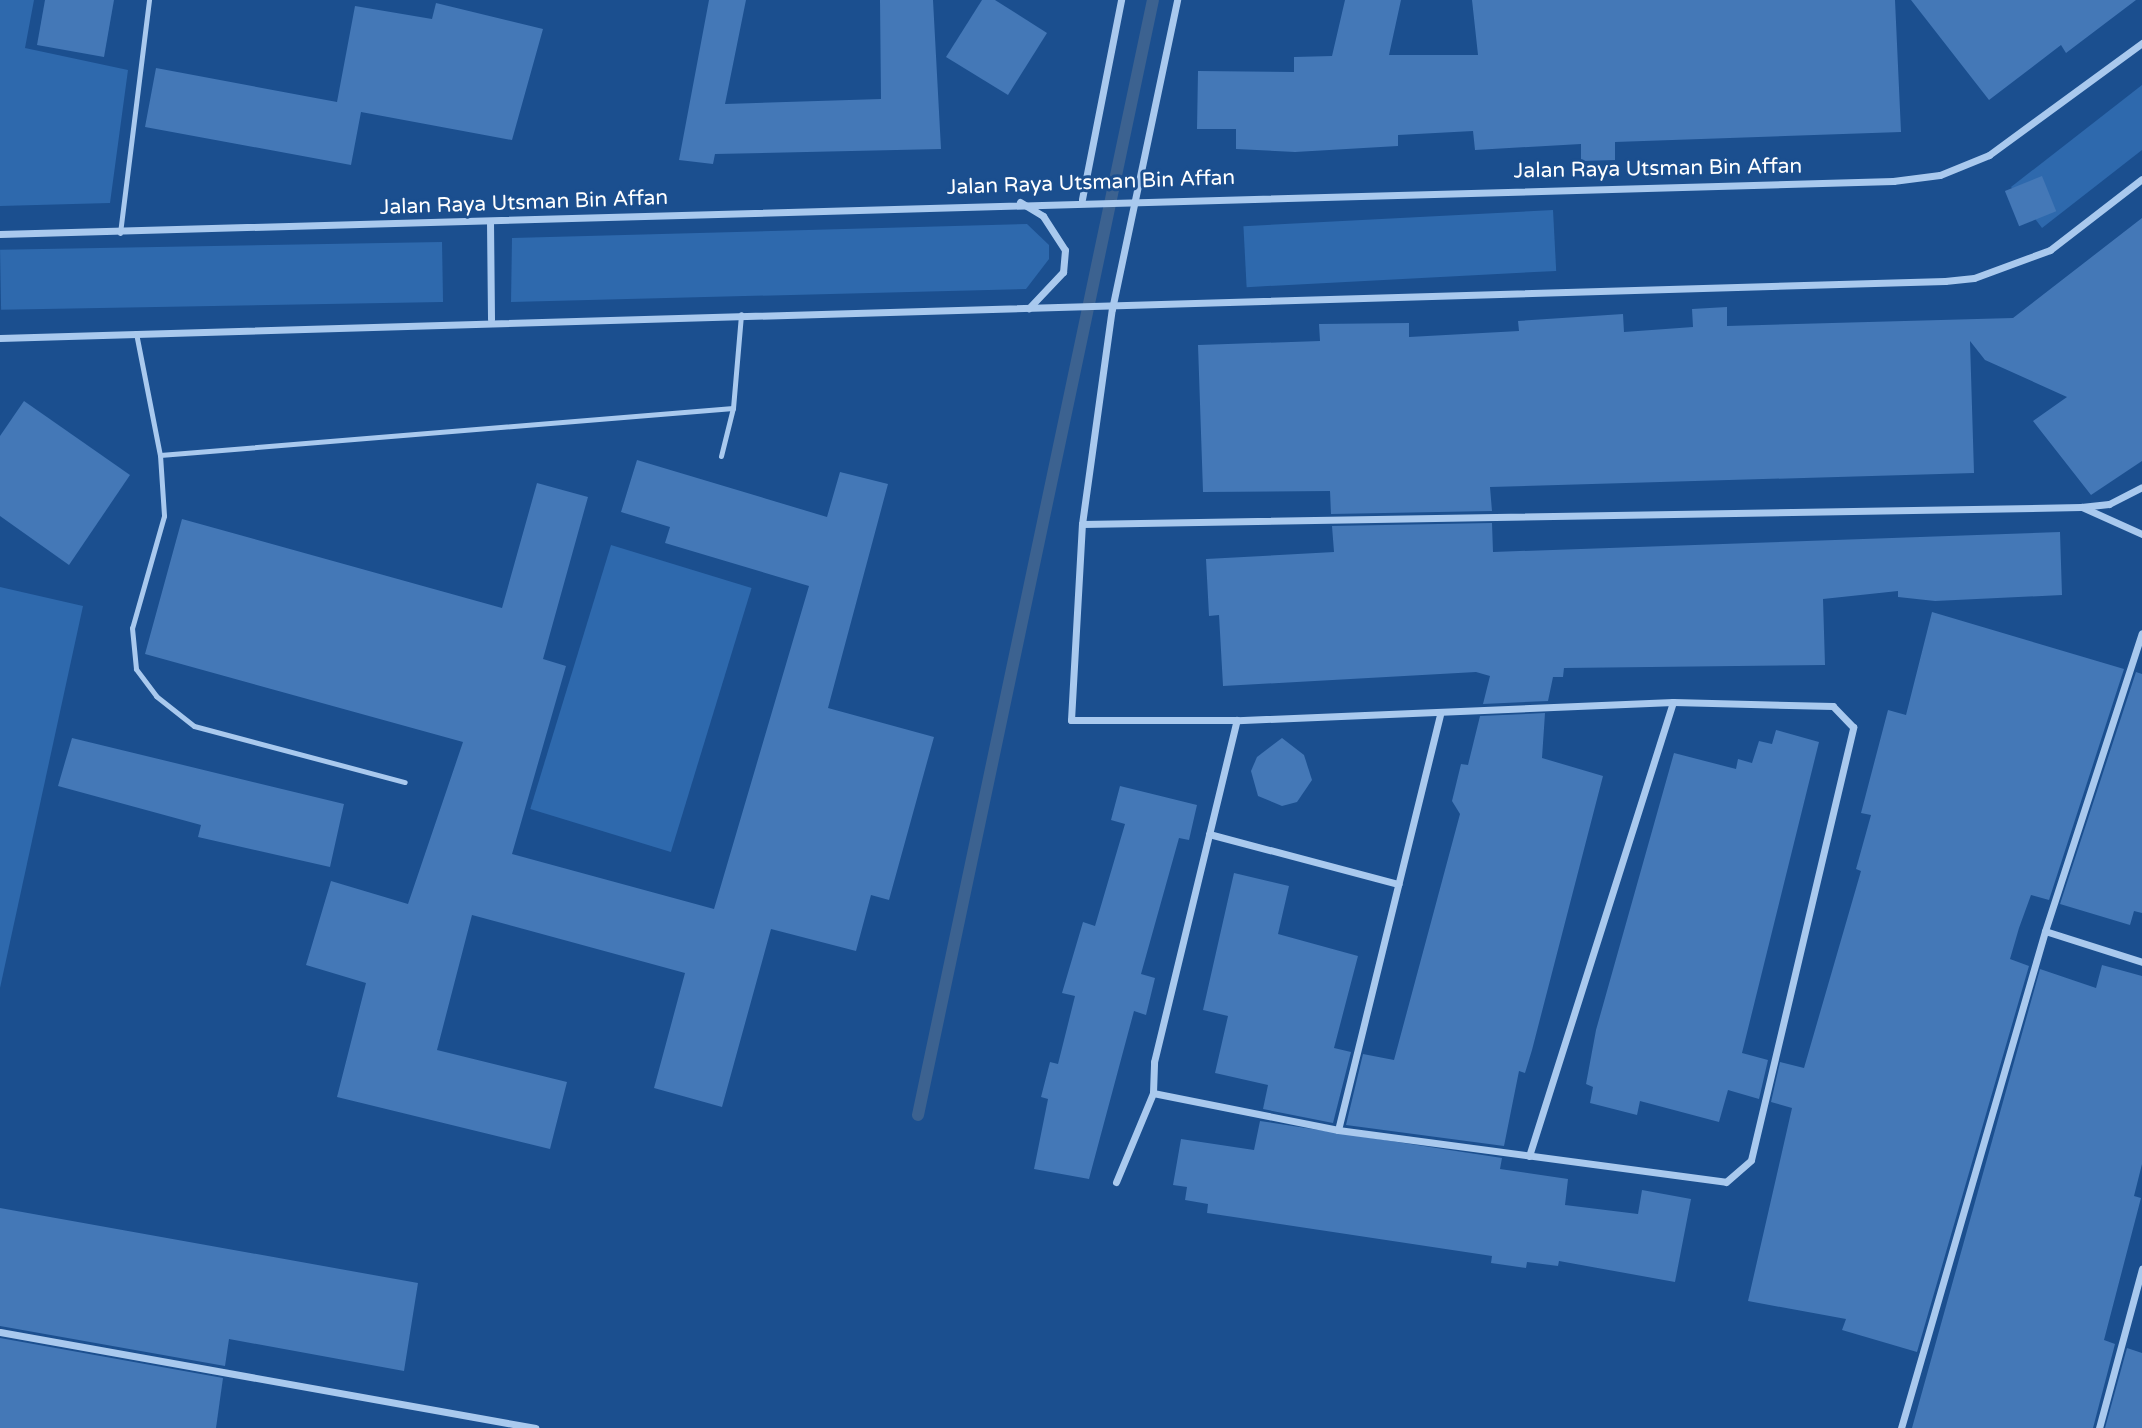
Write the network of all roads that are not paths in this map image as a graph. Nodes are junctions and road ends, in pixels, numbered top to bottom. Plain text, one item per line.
1 (149, 0) edge
2 (1121, 0) edge
3 (1177, 0) edge
4 (2142, 43) edge
5 (2142, 179) edge
6 (1082, 199) junction
7 (1137, 199) junction
8 (1019, 202) junction
9 (490, 222) junction
10 (0, 234) edge
11 (120, 234) junction
12 (1029, 308) junction
13 (1112, 309) junction
14 (741, 314) junction
15 (491, 319) junction
16 (136, 333) junction
17 (0, 338) edge
18 (733, 408) junction
19 (160, 455) junction
20 (721, 456) dead end
21 (2142, 487) edge
22 (2081, 507) junction
23 (1082, 524) junction
24 (2142, 534) edge
25 (2142, 633) edge
26 (1673, 702) junction
27 (1440, 714) junction
28 (1237, 720) junction
29 (405, 782) dead end
30 (1209, 834) junction
31 (1398, 884) junction
32 (2045, 931) junction
33 (2142, 962) edge
34 (1153, 1093) junction
35 (1338, 1130) junction
36 (1529, 1156) junction
37 (1115, 1182) dead end
38 (2142, 1269) edge
39 (0, 1332) edge
40 (535, 1428) edge
41 (1901, 1428) edge
42 (2099, 1428) edge

1 - 11 lane
2 - 6 street
3 - 7 street
4 - 7 street, Jalan Raya Utsman Bin Affan
5 - 13 street
6 - 7 street, Jalan Raya Utsman Bin Affan
6 - 8 street, Jalan Raya Utsman Bin Affan
7 - 13 street
8 - 9 street, Jalan Raya Utsman Bin Affan
8 - 12 street
9 - 11 street, Jalan Raya Utsman Bin Affan
9 - 15 street
10 - 11 street, Jalan Raya Utsman Bin Affan
12 - 13 street
12 - 14 street
13 - 23 street
14 - 15 street
14 - 18 lane
15 - 16 street
16 - 17 street
16 - 19 lane
18 - 19 lane
18 - 20 lane
19 - 29 lane
21 - 22 street
22 - 23 street
22 - 24 street
23 - 28 street
25 - 32 street
26 - 27 street
26 - 36 street
26 - 36 street
27 - 28 street
27 - 31 street
28 - 30 street
30 - 31 street
30 - 34 street
31 - 35 street
32 - 33 street
32 - 41 street
34 - 35 street
34 - 37 street
35 - 36 street
38 - 42 street
39 - 40 street

